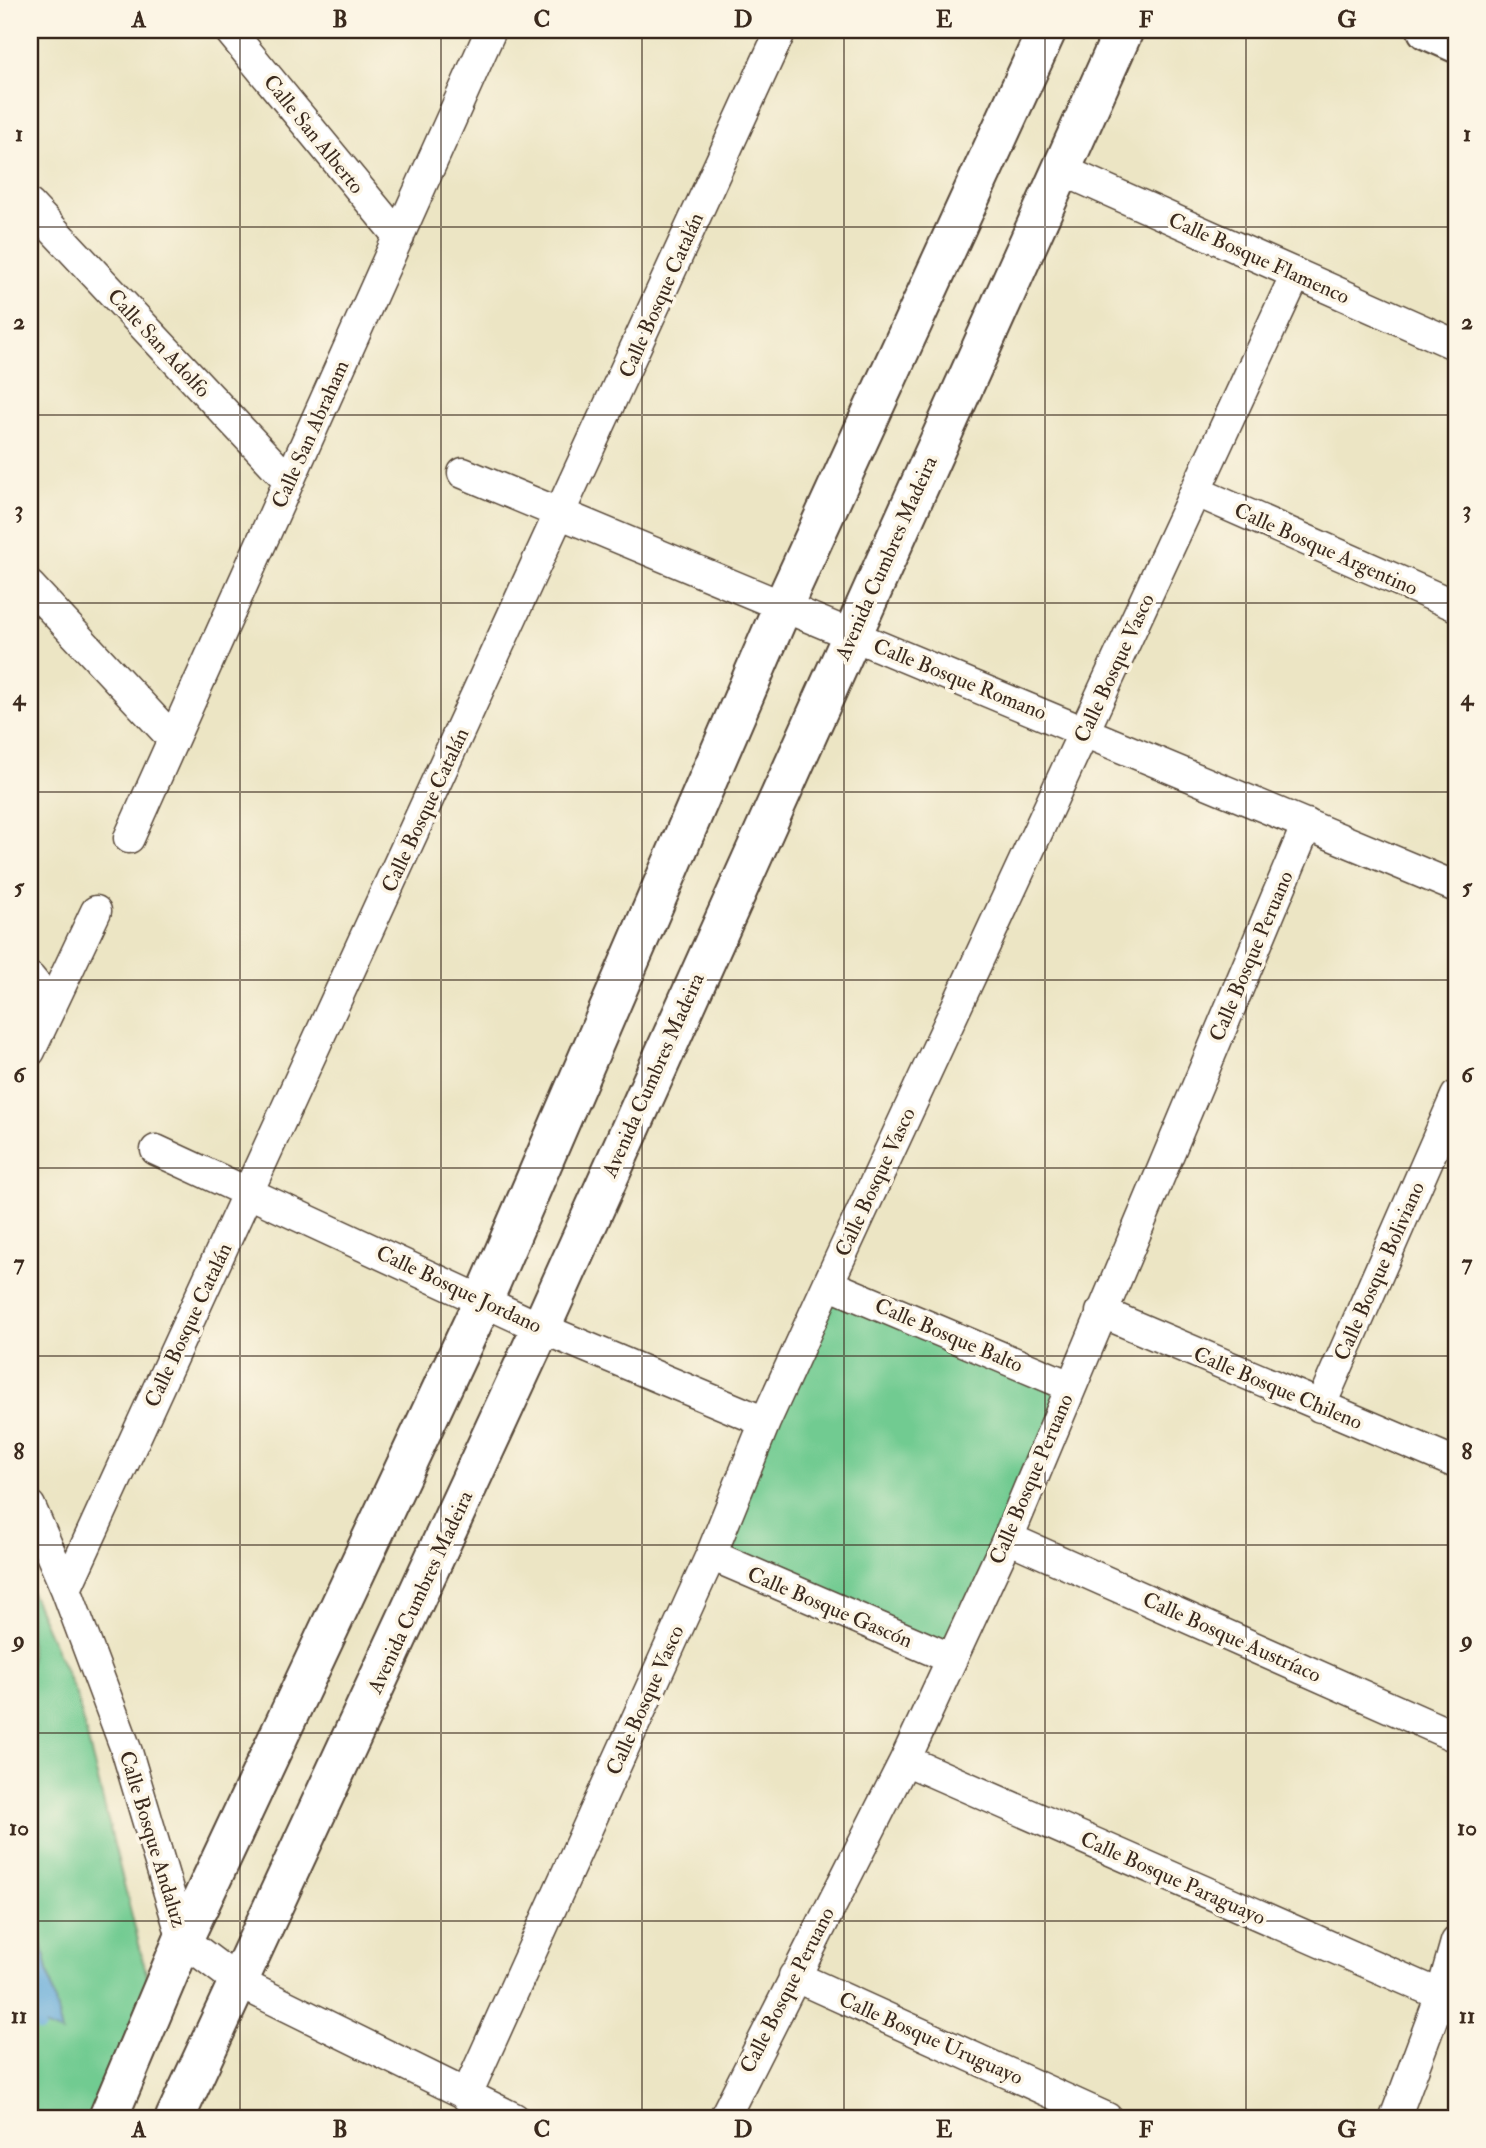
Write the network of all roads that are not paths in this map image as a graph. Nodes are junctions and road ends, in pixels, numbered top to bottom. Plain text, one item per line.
1 (229, 30) edge
2 (491, 30) edge
3 (781, 30) edge
4 (1047, 30) edge
5 (1124, 30) edge
6 (1427, 30) edge
7 (1456, 43) edge
8 (1062, 170) junction
9 (30, 205) edge
10 (399, 237) junction
11 (1296, 274) junction
12 (1456, 345) edge
13 (463, 473) dead end
14 (289, 481) junction
15 (1195, 492) junction
16 (562, 514) junction
17 (30, 586) edge
18 (1456, 606) edge
19 (782, 608) junction
20 (851, 635) junction
21 (1086, 731) junction
22 (173, 739) junction
23 (1307, 824) junction
24 (129, 838) dead end
25 (1456, 887) edge
26 (96, 911) dead end
27 (30, 978) edge
28 (51, 1004) junction
29 (30, 1051) edge
30 (1456, 1096) edge
31 (156, 1150) dead end
32 (250, 1190) junction
33 (828, 1284) junction
34 (483, 1301) junction
35 (1101, 1312) junction
36 (541, 1328) junction
37 (1070, 1386) junction
38 (1320, 1406) junction
39 (765, 1422) junction
40 (1456, 1463) edge
41 (30, 1506) edge
42 (1008, 1538) junction
43 (711, 1555) junction
44 (66, 1589) junction
45 (950, 1658) junction
46 (1456, 1737) edge
47 (905, 1760) junction
48 (183, 1940) junction
49 (1456, 1942) edge
50 (794, 1976) junction
51 (240, 1983) junction
52 (1441, 1995) junction
53 (466, 2096) junction
54 (108, 2118) edge
55 (175, 2118) edge
56 (514, 2118) edge
57 (723, 2118) edge
58 (1107, 2118) edge
59 (1395, 2118) edge

1 - 10 street, Calle San Alberto
2 - 10 street, Calle San Abraham
3 - 16 street, Calle Bosque Catalán
4 - 19 street
5 - 8 street, Avenida Cumbres Madeira
6 - 7 street
8 - 11 street, Calle Bosque Flamenco
8 - 20 street, Avenida Cumbres Madeira
9 - 14 street, Calle San Adolfo
10 - 14 street, Calle San Abraham
11 - 12 street, Calle Bosque Flamenco
11 - 15 street, Calle Bosque Vasco
13 - 16 street, Calle Bosque Romano
14 - 22 street, Calle San Abraham
15 - 18 street, Calle Bosque Argentino
15 - 21 street, Calle Bosque Vasco
16 - 19 street, Calle Bosque Romano
16 - 32 street, Calle Bosque Catalán
17 - 22 street
19 - 20 street, Calle Bosque Romano
19 - 34 street
20 - 21 street, Calle Bosque Romano
20 - 36 street, Avenida Cumbres Madeira
21 - 23 street, Calle Bosque Romano
21 - 33 street, Calle Bosque Vasco
22 - 24 street, Calle San Abraham
23 - 25 street, Calle Bosque Romano
23 - 35 street, Calle Bosque Peruano
26 - 28 street
27 - 28 street
28 - 29 street
30 - 38 street, Calle Bosque Boliviano
31 - 32 street, Calle Bosque Jordano
32 - 34 street, Calle Bosque Jordano
32 - 44 street, Calle Bosque Catalán
33 - 37 street, Calle Bosque Balto
33 - 39 street, Calle Bosque Vasco
34 - 36 street, Calle Bosque Jordano
34 - 48 street
35 - 37 street, Calle Bosque Peruano
35 - 38 street, Calle Bosque Chileno
36 - 39 street, Calle Bosque Jordano
36 - 51 street, Avenida Cumbres Madeira
37 - 42 street, Calle Bosque Peruano
38 - 40 street, Calle Bosque Chileno
39 - 43 street, Calle Bosque Vasco
41 - 44 street, Calle Bosque Andaluz
42 - 45 street, Calle Bosque Peruano
42 - 46 street, Calle Bosque Austríaco
43 - 45 street, Calle Bosque Gascón
43 - 53 street, Calle Bosque Vasco
44 - 48 street, Calle Bosque Andaluz
45 - 47 street, Calle Bosque Peruano
47 - 50 street, Calle Bosque Peruano
47 - 52 street, Calle Bosque Paraguayo
48 - 51 street, Calle Bosque Andaluz
48 - 54 street
49 - 52 street
50 - 57 street, Calle Bosque Peruano
50 - 58 street, Calle Bosque Uruguayo
51 - 53 street, Calle Bosque Andaluz
51 - 55 street, Avenida Cumbres Madeira
52 - 59 street
53 - 56 street, Calle Bosque Andaluz

